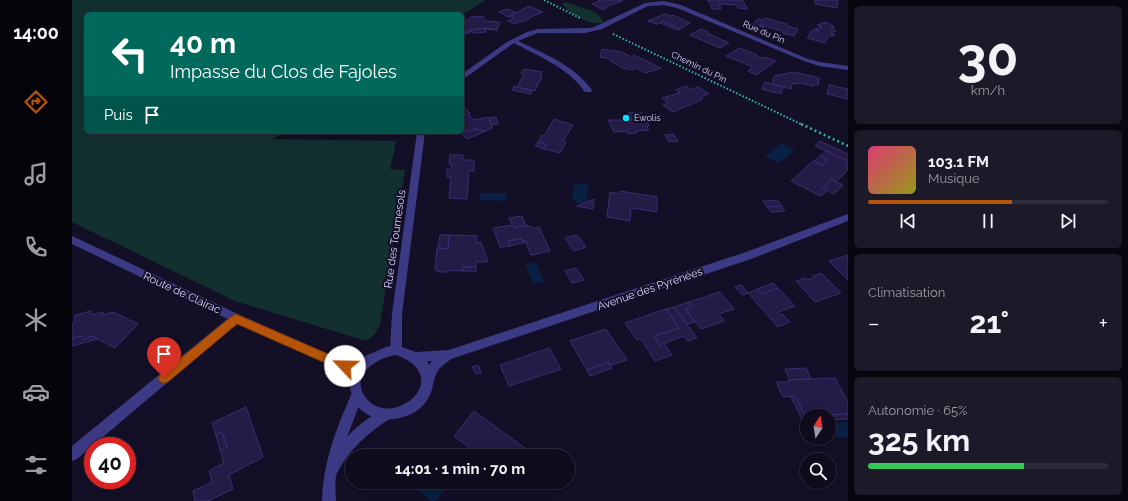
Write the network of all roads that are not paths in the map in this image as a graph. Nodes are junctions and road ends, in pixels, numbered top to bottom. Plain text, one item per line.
1 (669, 0) edge
2 (652, 2) edge
3 (675, 5) junction
4 (514, 41) junction
5 (848, 68) edge
6 (464, 77) edge
7 (588, 90) dead end
8 (421, 134) edge
9 (848, 217) edge
10 (72, 240) edge
11 (236, 318) junction
12 (396, 350) junction
13 (449, 355) junction
14 (417, 357) junction
15 (358, 373) junction
16 (428, 378) junction
17 (357, 395) junction
18 (386, 415) junction
19 (72, 454) edge
20 (329, 479) junction
21 (329, 501) edge

1 - 3 street, Rue du Pin
2 - 3 street, Rue du Pin
2 - 4 street, Rue du Pin
3 - 5 street, Rue du Pin
4 - 6 street
4 - 7 street
8 - 12 street, Rue des Tournesols
9 - 13 street, Avenue des Pyrénées
10 - 11 street, Route de Clairac
11 - 15 street, Route de Clairac
11 - 19 street
12 - 14 street
12 - 15 street
13 - 14 street, Avenue des Pyrénées
13 - 16 street, Avenue des Pyrénées
14 - 16 street
15 - 17 street
16 - 18 street
17 - 18 street
17 - 20 street
18 - 20 street
20 - 21 street

